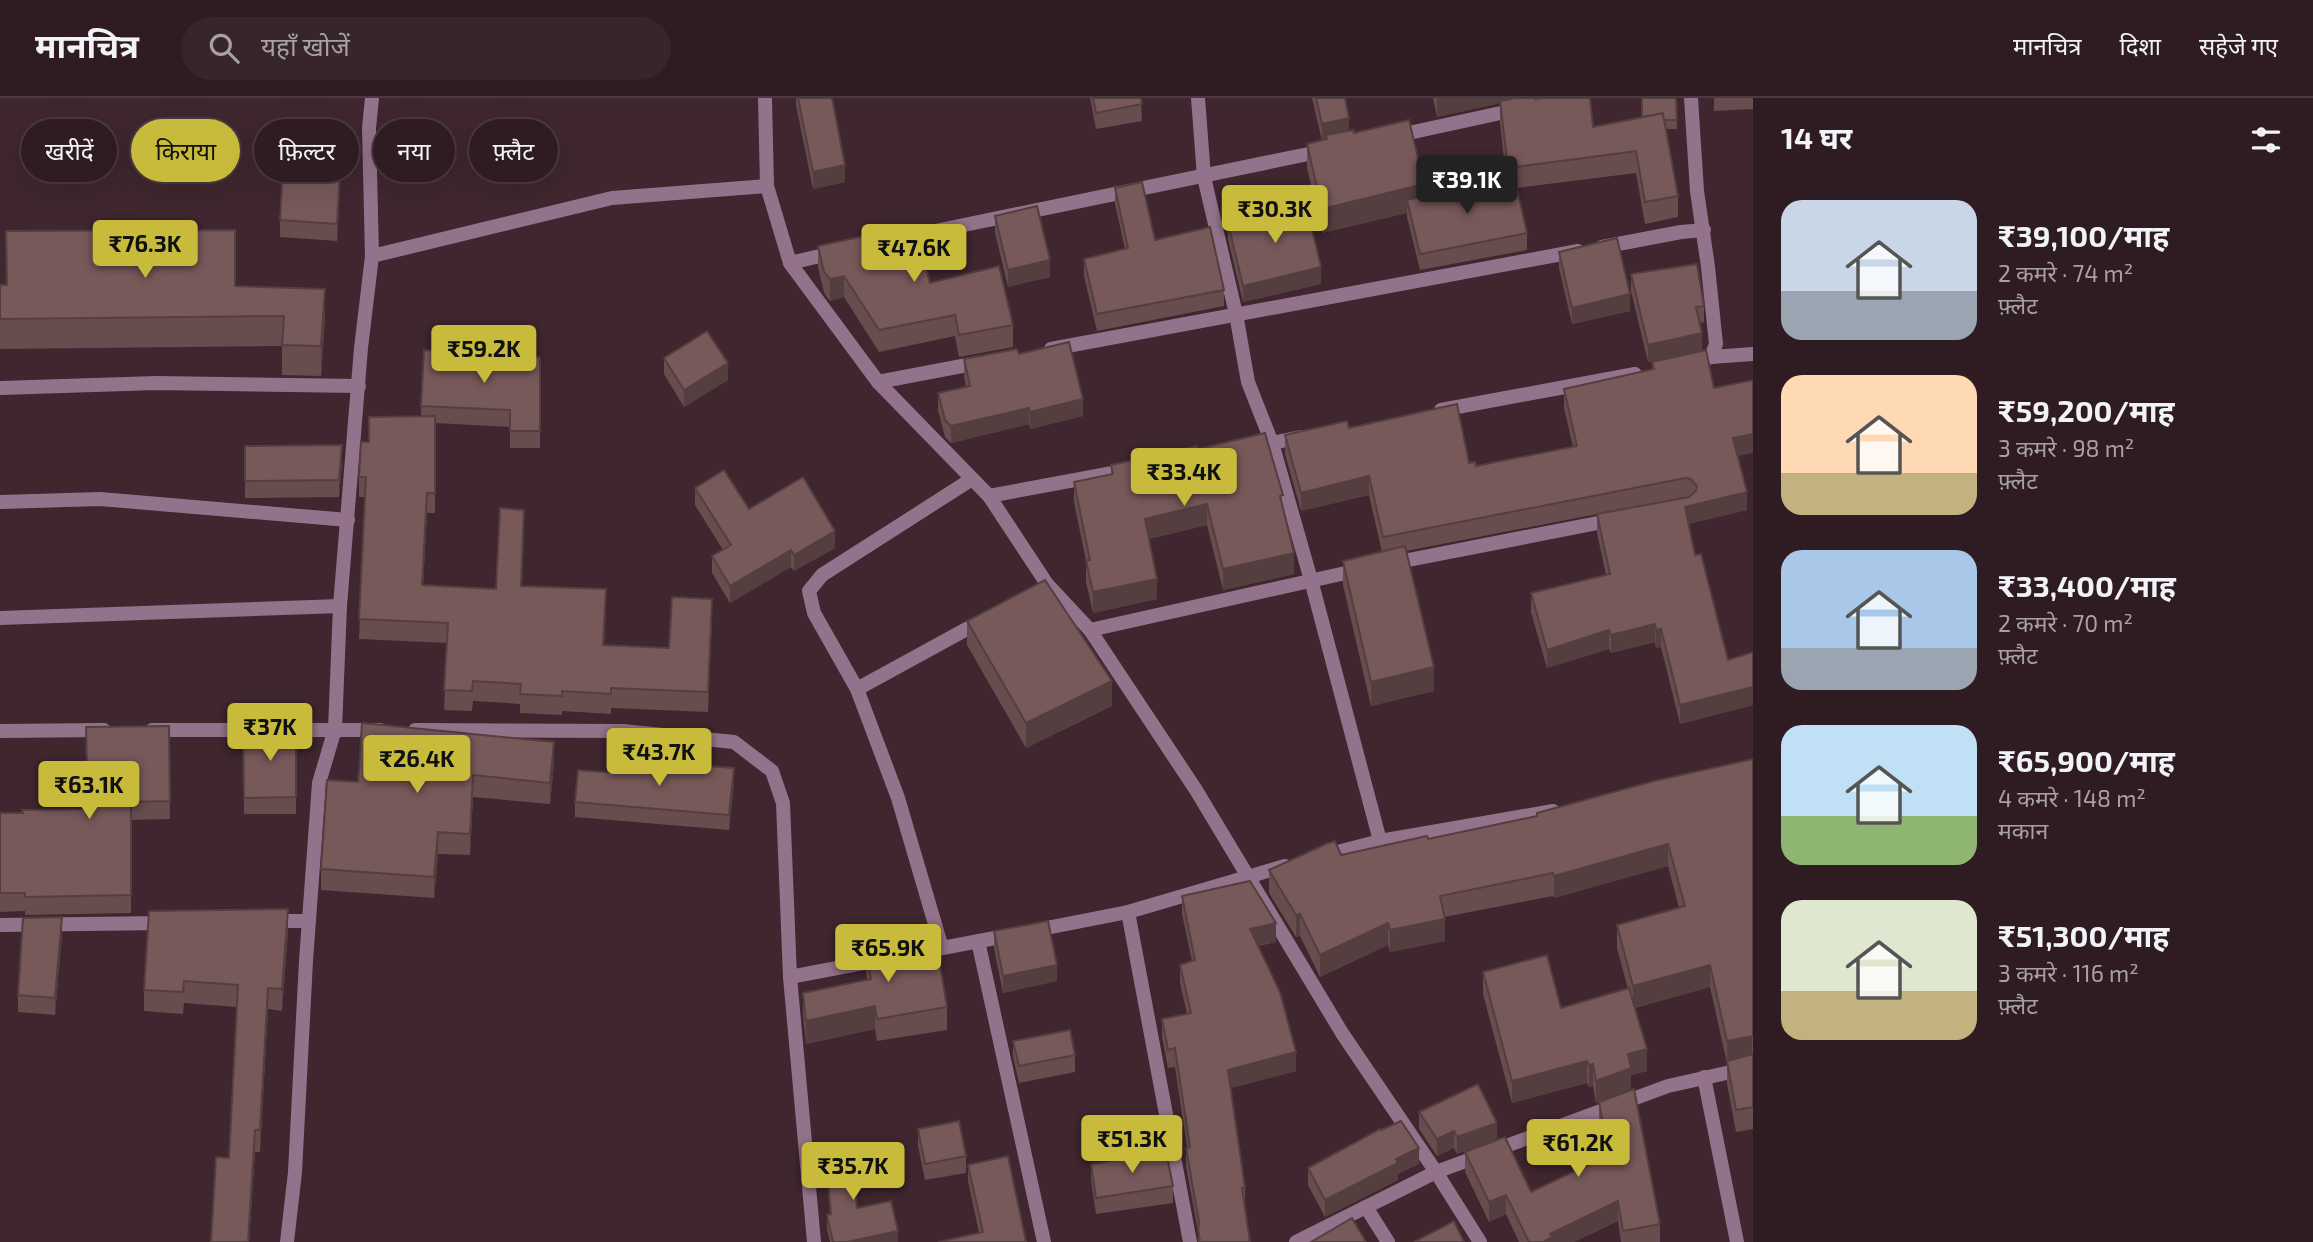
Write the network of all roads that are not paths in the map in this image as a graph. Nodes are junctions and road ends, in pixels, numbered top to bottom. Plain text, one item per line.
1 (372, 98) edge
2 (765, 98) edge
3 (1198, 98) edge
4 (1691, 98) edge
5 (1530, 107) edge
6 (1380, 139) edge
7 (1339, 148) edge
8 (1203, 177) junction
9 (767, 186) junction
10 (1704, 230) junction
11 (886, 242) edge
12 (848, 250) edge
13 (372, 256) junction
14 (790, 263) junction
15 (1236, 314) junction
16 (1037, 352) edge
17 (1753, 354) edge
18 (1711, 357) junction
19 (998, 359) edge
20 (1679, 366) edge
21 (1651, 371) edge
22 (878, 382) junction
23 (359, 386) junction
24 (0, 388) edge
25 (1421, 414) edge
26 (1313, 435) edge
27 (1272, 443) junction
28 (1231, 451) edge
29 (1137, 468) edge
30 (972, 479) junction
31 (989, 496) junction
32 (0, 502) edge
33 (1625, 518) edge
34 (348, 520) junction
35 (1311, 580) junction
36 (340, 606) junction
37 (1000, 610) edge
38 (0, 618) edge
39 (1090, 630) junction
40 (857, 689) junction
41 (335, 729) junction
42 (0, 731) edge
43 (1562, 810) edge
44 (1380, 841) junction
45 (1247, 877) junction
46 (1128, 912) junction
47 (255, 921) edge
48 (309, 921) junction
49 (188, 922) edge
50 (0, 925) edge
51 (978, 941) junction
52 (942, 948) junction
53 (790, 977) junction
54 (1753, 1067) edge
55 (1704, 1077) junction
56 (1436, 1172) junction
57 (1366, 1207) junction
58 (287, 1242) edge
59 (814, 1242) edge
60 (1044, 1242) edge
61 (1190, 1242) edge
62 (1296, 1242) edge
63 (1388, 1242) edge
64 (1480, 1242) edge
65 (1737, 1242) edge

1 - 13 street
2 - 9 street
3 - 8 street
4 - 10 street
5 - 6 street
7 - 8 street
8 - 11 street
8 - 15 street
9 - 13 street
9 - 14 street
10 - 15 street
10 - 18 street
12 - 14 street
13 - 23 street
14 - 22 street
15 - 16 street
15 - 27 street
17 - 18 street
18 - 20 street
19 - 22 street
21 - 25 street
22 - 30 street
23 - 24 street
23 - 34 street
26 - 27 street
27 - 28 street
27 - 35 street
29 - 31 street
30 - 31 street
30 - 40 street
31 - 39 street
32 - 34 street
33 - 35 street
34 - 36 street
35 - 39 street
35 - 44 street
36 - 38 street
36 - 41 street
37 - 40 street
39 - 45 street
40 - 52 street
41 - 42 street
41 - 48 street
41 - 53 street
43 - 44 street
44 - 45 street
45 - 46 street
45 - 56 street
46 - 51 street
46 - 61 street
47 - 48 street
48 - 58 street
49 - 50 street
51 - 52 street
51 - 60 street
52 - 53 street
53 - 59 street
54 - 55 street
55 - 56 street
55 - 65 street
56 - 57 street
56 - 64 street
57 - 62 street
57 - 63 street

